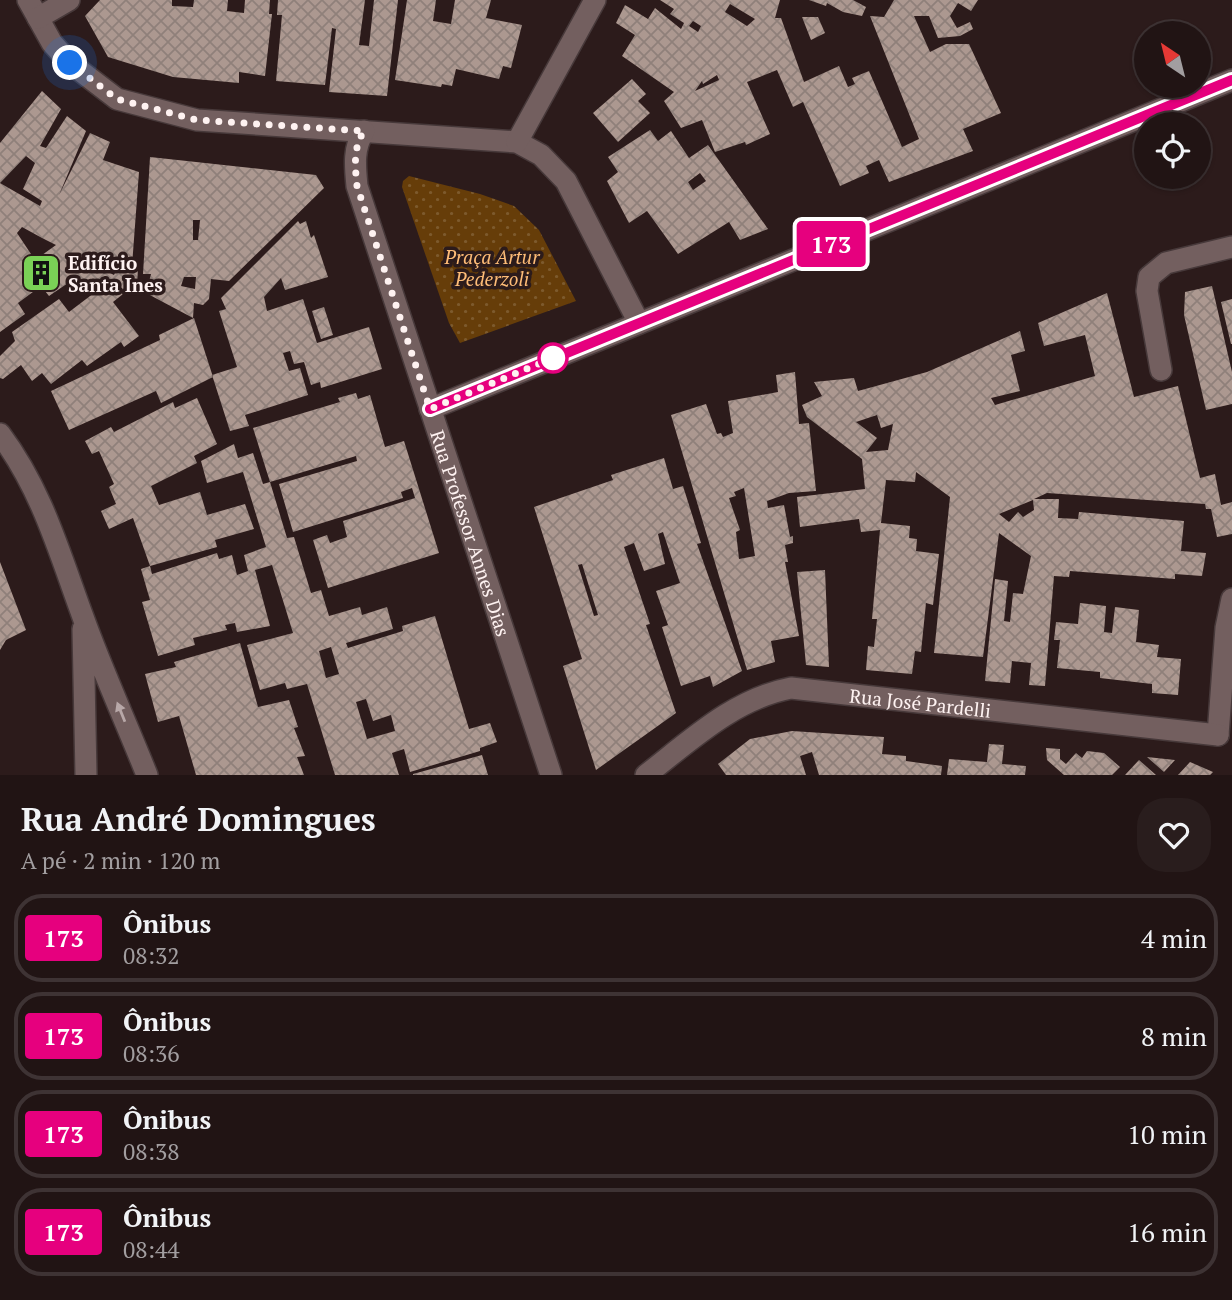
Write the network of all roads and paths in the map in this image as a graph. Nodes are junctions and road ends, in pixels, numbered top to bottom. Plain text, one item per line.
1 (69, 0) edge
2 (595, 0) edge
3 (33, 9) edge
4 (1232, 80) edge
5 (364, 131) junction
6 (517, 142) junction
7 (1232, 247) edge
8 (639, 323) junction
9 (1161, 370) dead end
10 (430, 409) junction
11 (0, 434) edge
12 (1232, 599) edge
13 (82, 616) junction
14 (1225, 742) edge
15 (86, 775) edge
16 (147, 775) edge
17 (551, 775) edge
18 (646, 775) edge

1 - 3 street
2 - 6 street
3 - 5 street
4 - 8 street
5 - 6 street
5 - 10 street, Rua Professor Annes Dias
6 - 8 street
7 - 9 street
8 - 10 street
10 - 17 street, Rua Professor Annes Dias
11 - 13 street
12 - 14 street
13 - 15 street
16 -> 13 street
14 - 18 street, Rua José Pardelli

